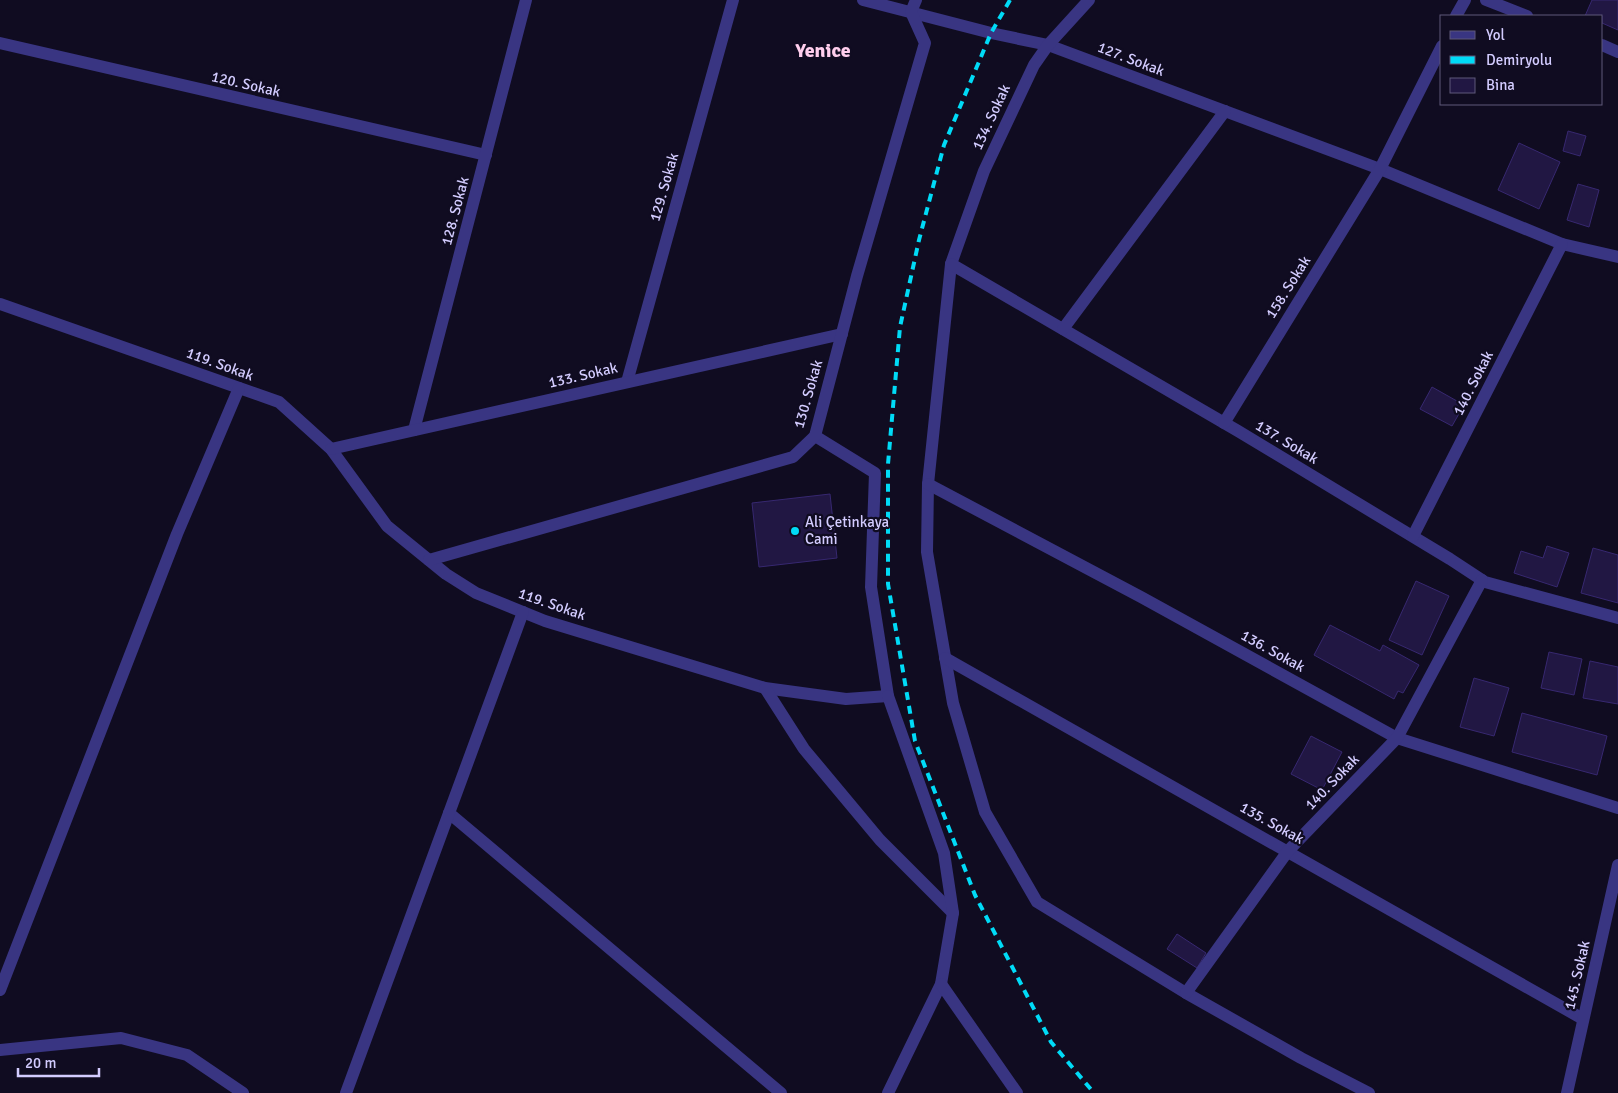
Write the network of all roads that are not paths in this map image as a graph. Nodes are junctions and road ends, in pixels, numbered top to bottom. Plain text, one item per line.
1 (526, 0) edge
2 (733, 0) edge
3 (864, 0) edge
4 (1090, 0) edge
5 (1465, 0) edge
6 (1486, 0) edge
7 (913, 6) edge
8 (1457, 15) edge
9 (1524, 15) edge
10 (0, 43) edge
11 (1048, 45) junction
12 (1603, 45) edge
13 (1440, 50) edge
14 (1618, 52) edge
15 (1225, 111) junction
16 (486, 155) junction
17 (1380, 169) junction
18 (1562, 244) junction
19 (1618, 258) edge
20 (951, 264) junction
21 (0, 304) edge
22 (1063, 329) junction
23 (842, 334) junction
24 (626, 382) junction
25 (239, 388) junction
26 (1224, 423) junction
27 (414, 430) junction
28 (815, 436) junction
29 (331, 449) junction
30 (928, 484) junction
31 (1413, 536) junction
32 (429, 560) junction
33 (1482, 580) junction
34 (523, 612) junction
35 (1618, 618) edge
36 (945, 658) junction
37 (765, 688) junction
38 (888, 696) junction
39 (1397, 738) junction
40 (1618, 808) edge
41 (449, 813) junction
42 (1288, 851) junction
43 (1618, 865) edge
44 (953, 913) junction
45 (941, 984) junction
46 (0, 990) edge
47 (1186, 993) junction
48 (1584, 1019) junction
49 (0, 1050) edge
50 (243, 1093) edge
51 (346, 1093) edge
52 (781, 1093) edge
53 (888, 1093) edge
54 (1016, 1093) edge
55 (1369, 1093) edge
56 (1567, 1093) edge

1 - 16 street, 128. Sokak
2 - 24 street, 129. Sokak
3 - 7 street, 127. Sokak
4 - 11 street, 134. Sokak
5 - 8 street
6 - 9 street
7 - 11 street, 127. Sokak
7 - 23 street, 130. Sokak
10 - 16 street, 120. Sokak
11 - 15 street, 127. Sokak
11 - 20 street, 134. Sokak
12 - 14 street
13 - 17 street, 158. Sokak
15 - 17 street, 127. Sokak
15 - 22 street
16 - 27 street, 128. Sokak
17 - 18 street, 127. Sokak
17 - 26 street, 158. Sokak
18 - 19 street, 127. Sokak
18 - 31 street, 140. Sokak
20 - 22 street, 137. Sokak
20 - 30 street, 134. Sokak
21 - 25 street, 119. Sokak
22 - 26 street, 137. Sokak
23 - 24 street, 133. Sokak
23 - 28 street, 130. Sokak
24 - 27 street, 133. Sokak
25 - 29 street, 119. Sokak
25 - 46 street
26 - 31 street, 137. Sokak
27 - 29 street, 133. Sokak
28 - 32 street, 130. Sokak
28 - 38 street
29 - 32 street, 119. Sokak
30 - 36 street, 134. Sokak
30 - 39 street, 136. Sokak
31 - 33 street, 137. Sokak
32 - 34 street, 119. Sokak
33 - 35 street, 137. Sokak
33 - 39 street, 140. Sokak
34 - 37 street, 119. Sokak
34 - 41 street
36 - 42 street, 135. Sokak
36 - 47 street, 134. Sokak
37 - 38 street, 119. Sokak
37 - 44 street
38 - 44 street
39 - 40 street, 136. Sokak
39 - 42 street, 140. Sokak
41 - 51 street
41 - 52 street
42 - 47 street, 140. Sokak
42 - 48 street, 135. Sokak
43 - 48 street, 145. Sokak
44 - 45 street
45 - 53 street
45 - 54 street
47 - 55 street, 134. Sokak
48 - 56 street, 145. Sokak
49 - 50 street

